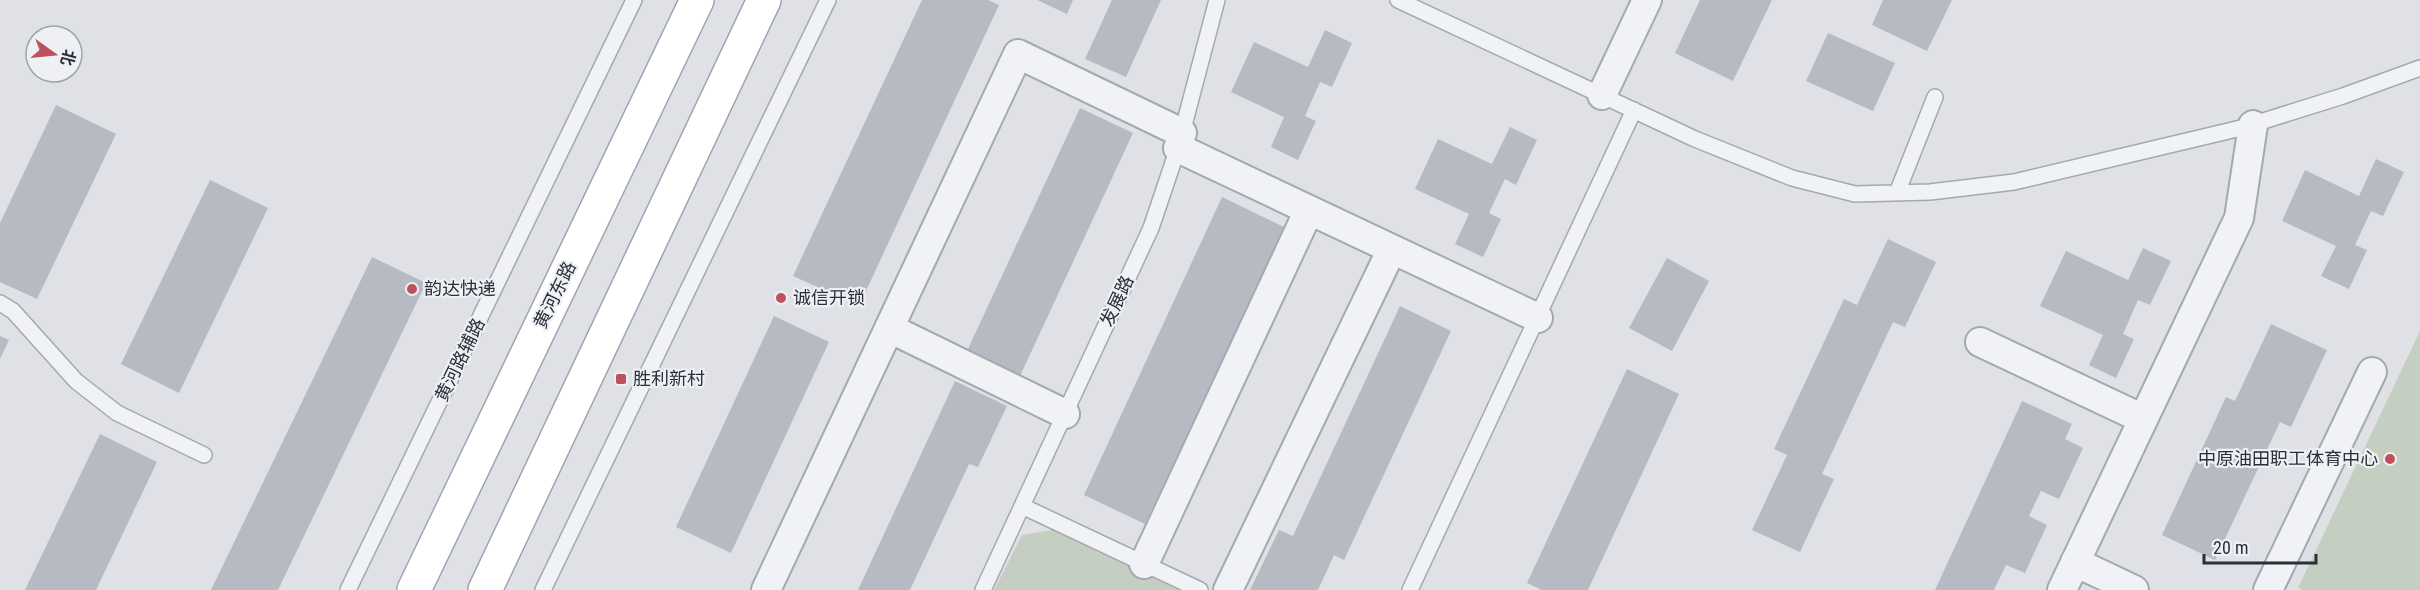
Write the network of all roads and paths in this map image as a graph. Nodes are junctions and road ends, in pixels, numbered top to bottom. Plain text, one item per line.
1 (634, 0) edge
2 (697, 0) edge
3 (764, 0) edge
4 (828, 0) edge
5 (1217, 0) edge
6 (1398, 0) edge
7 (1647, 0) edge
8 (2420, 68) edge
9 (1602, 95) junction
10 (1935, 97) dead end
11 (1634, 110) junction
12 (2253, 125) junction
13 (1180, 140) junction
14 (1897, 193) junction
15 (1309, 210) junction
16 (1392, 249) junction
17 (0, 303) edge
18 (1538, 318) junction
19 (889, 328) junction
20 (1980, 342) dead end
21 (2372, 372) dead end
22 (1065, 414) junction
23 (2143, 419) junction
24 (204, 455) dead end
25 (1022, 507) junction
26 (2075, 562) junction
27 (1144, 564) junction
28 (348, 590) edge
29 (414, 590) edge
30 (485, 590) edge
31 (543, 590) edge
32 (766, 590) edge
33 (983, 590) edge
34 (1200, 590) edge
35 (1228, 590) edge
36 (1410, 590) edge
37 (2062, 590) edge
38 (2134, 590) edge
39 (2268, 590) edge

1 - 28 lane, 黄河路辅路
2 - 29 main road, 黄河东路
3 - 30 main road
4 - 31 lane
5 - 13 lane, 发展路
6 - 9 lane
7 - 9 street
8 - 12 lane
9 - 11 lane
10 - 14 lane
11 - 14 lane
11 - 18 lane
12 - 14 lane
12 - 23 street
13 - 15 street
13 - 19 street
13 - 22 lane, 发展路
15 - 16 street
15 - 27 street
16 - 18 street
16 - 35 street
17 - 24 lane
18 - 36 lane
19 - 22 street
19 - 32 street
20 - 23 street
21 - 39 street
22 - 25 lane, 发展路
23 - 26 street
25 - 27 lane
25 - 33 lane, 发展路
26 - 37 street
26 - 38 street
27 - 34 lane

